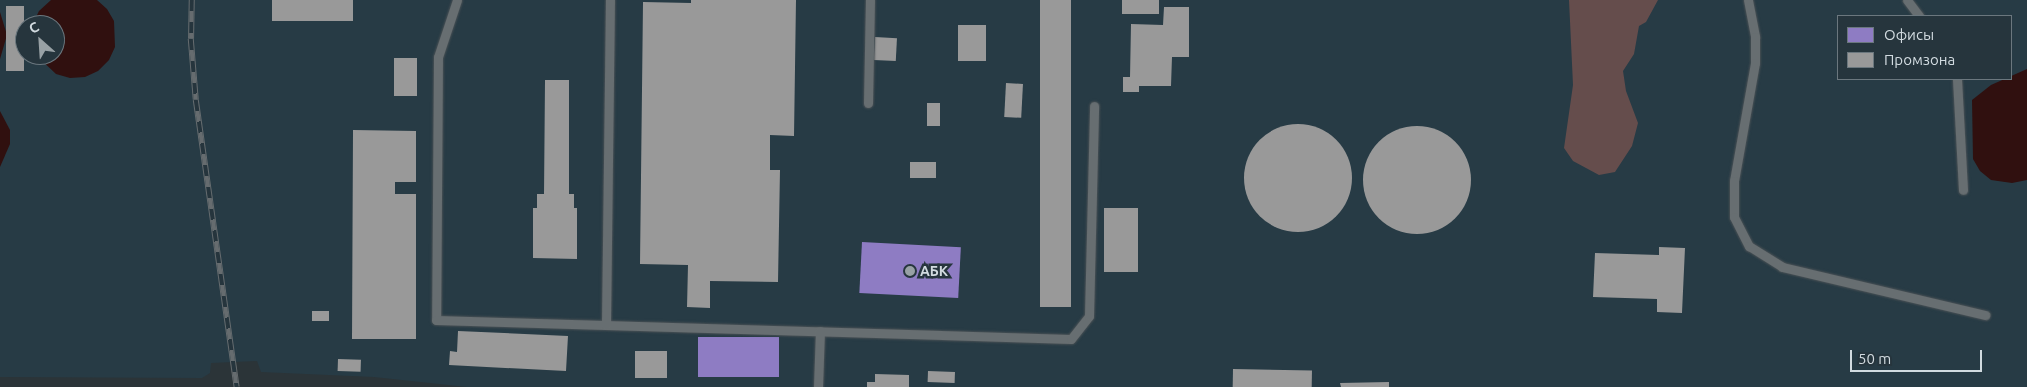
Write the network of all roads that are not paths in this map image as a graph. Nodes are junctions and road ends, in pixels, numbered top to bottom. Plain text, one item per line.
1 (457, 0) edge
2 (610, 0) edge
3 (870, 0) edge
4 (1748, 0) edge
5 (1907, 0) edge
6 (1918, 15) edge
7 (1956, 80) edge
8 (868, 103) dead end
9 (1094, 106) dead end
10 (1963, 190) dead end
11 (1985, 315) dead end
12 (606, 324) junction
13 (820, 331) junction
14 (818, 387) edge

1 - 12 lane
2 - 12 lane
3 - 8 lane
4 - 11 lane
5 - 6 lane
7 - 10 lane
9 - 13 lane
12 - 13 lane
13 - 14 lane

